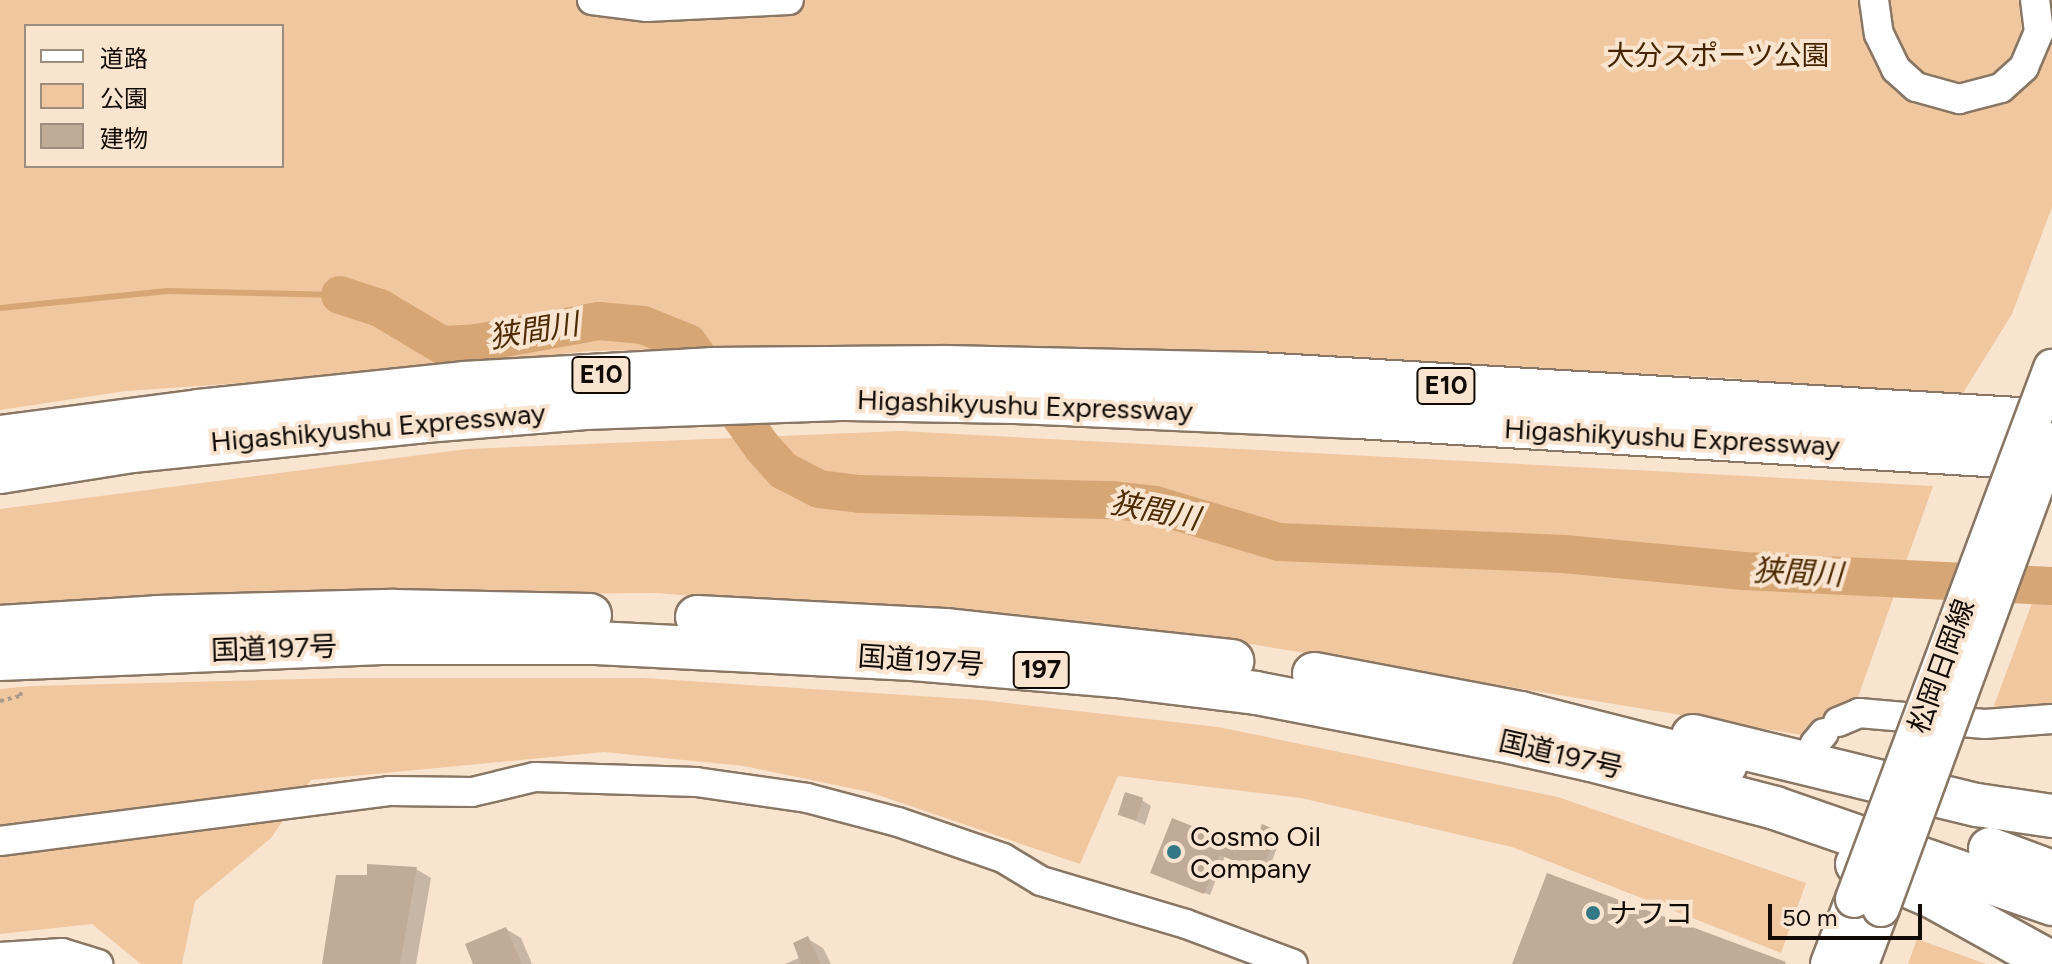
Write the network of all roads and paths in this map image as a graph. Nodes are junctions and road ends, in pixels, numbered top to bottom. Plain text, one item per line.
1 (592, 0) edge
2 (789, 0) edge
3 (1874, 0) edge
4 (2035, 0) edge
5 (2052, 368) edge
6 (843, 384) junction
7 (367, 410) junction
8 (2052, 414) edge
9 (1961, 415) junction
10 (2052, 421) edge
11 (0, 437) edge
12 (2052, 441) edge
13 (2052, 459) edge
14 (0, 472) edge
15 (0, 627) edge
16 (13, 670) edge
17 (1227, 690) junction
18 (0, 701) edge
19 (1521, 713) junction
20 (2052, 719) edge
21 (1824, 739) junction
22 (2052, 816) edge
23 (0, 841) edge
24 (2052, 872) edge
25 (1041, 881) junction
26 (1867, 904) junction
27 (2052, 904) edge
28 (0, 957) edge
29 (2052, 963) edge
30 (98, 964) edge
31 (1252, 964) edge
32 (1293, 964) edge
33 (1829, 964) edge
34 (1860, 964) edge

1 - 2 street
3 - 4 street
5 - 26 main road, 松岡日岡線, bridge
6 - 7 highway, Higashikyushu Expressway / E10
6 - 9 highway, Higashikyushu Expressway / E10
6 - 13 highway, Higashikyushu Expressway / E10
7 - 11 highway, Higashikyushu Expressway / E10
7 - 14 highway, Higashikyushu Expressway / E10
8 - 9 highway
9 - 10 highway, Higashikyushu Expressway / E10
12 - 26 main road, 松岡日岡線, bridge
15 - 19 highway, 国道197号 / 197
16 - 17 highway, 国道197号 / 197
16 - 18 path
17 - 27 highway, 国道197号 / 197
17 - 29 highway
19 - 21 highway
19 - 24 highway, 国道197号 / 197
20 - 21 street
21 - 22 highway
23 - 25 street
25 - 31 street
25 - 32 street
26 - 33 main road, 松岡日岡線
26 - 34 main road, 松岡日岡線
28 - 30 street

